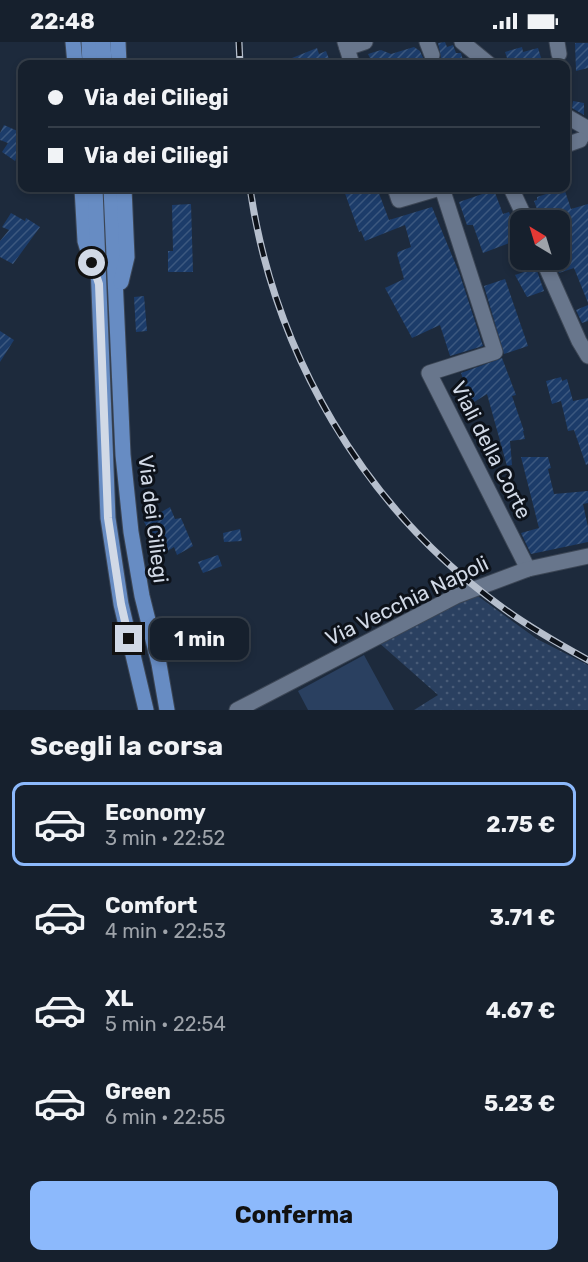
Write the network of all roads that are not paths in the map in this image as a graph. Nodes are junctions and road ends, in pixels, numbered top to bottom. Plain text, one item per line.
1 (73, 42) edge
2 (89, 42) edge
3 (103, 42) edge
4 (118, 42) edge
5 (365, 42) edge
6 (462, 42) edge
7 (346, 45) edge
8 (75, 60) edge
9 (90, 60) edge
10 (104, 60) edge
11 (119, 60) edge
12 (351, 60) edge
13 (484, 60) edge
14 (570, 118) edge
15 (578, 139) edge
16 (82, 192) edge
17 (95, 192) edge
18 (111, 192) edge
19 (124, 192) edge
20 (396, 192) edge
21 (427, 192) edge
22 (442, 192) edge
23 (513, 192) edge
24 (521, 210) edge
25 (547, 270) edge
26 (99, 284) junction
27 (117, 299) junction
28 (588, 356) edge
29 (588, 556) edge
30 (528, 569) junction
31 (247, 708) edge
32 (146, 710) edge
33 (167, 710) edge

1 - 8 main road
2 - 9 main road
3 - 10 main road
4 - 11 main road
5 - 7 street
6 - 13 street
7 - 12 street
14 - 15 street
16 - 26 main road
17 - 26 main road, Via dei Ciliegi
18 - 27 main road, Via dei Ciliegi
19 - 27 main road
20 - 21 street, Viali della Corte
22 - 30 street, Viali della Corte
23 - 24 street
25 - 28 street
26 - 32 main road, Via dei Ciliegi
27 - 33 main road, Via dei Ciliegi
29 - 30 street, Via Vecchia Napoli
30 - 31 street, Via Vecchia Napoli

